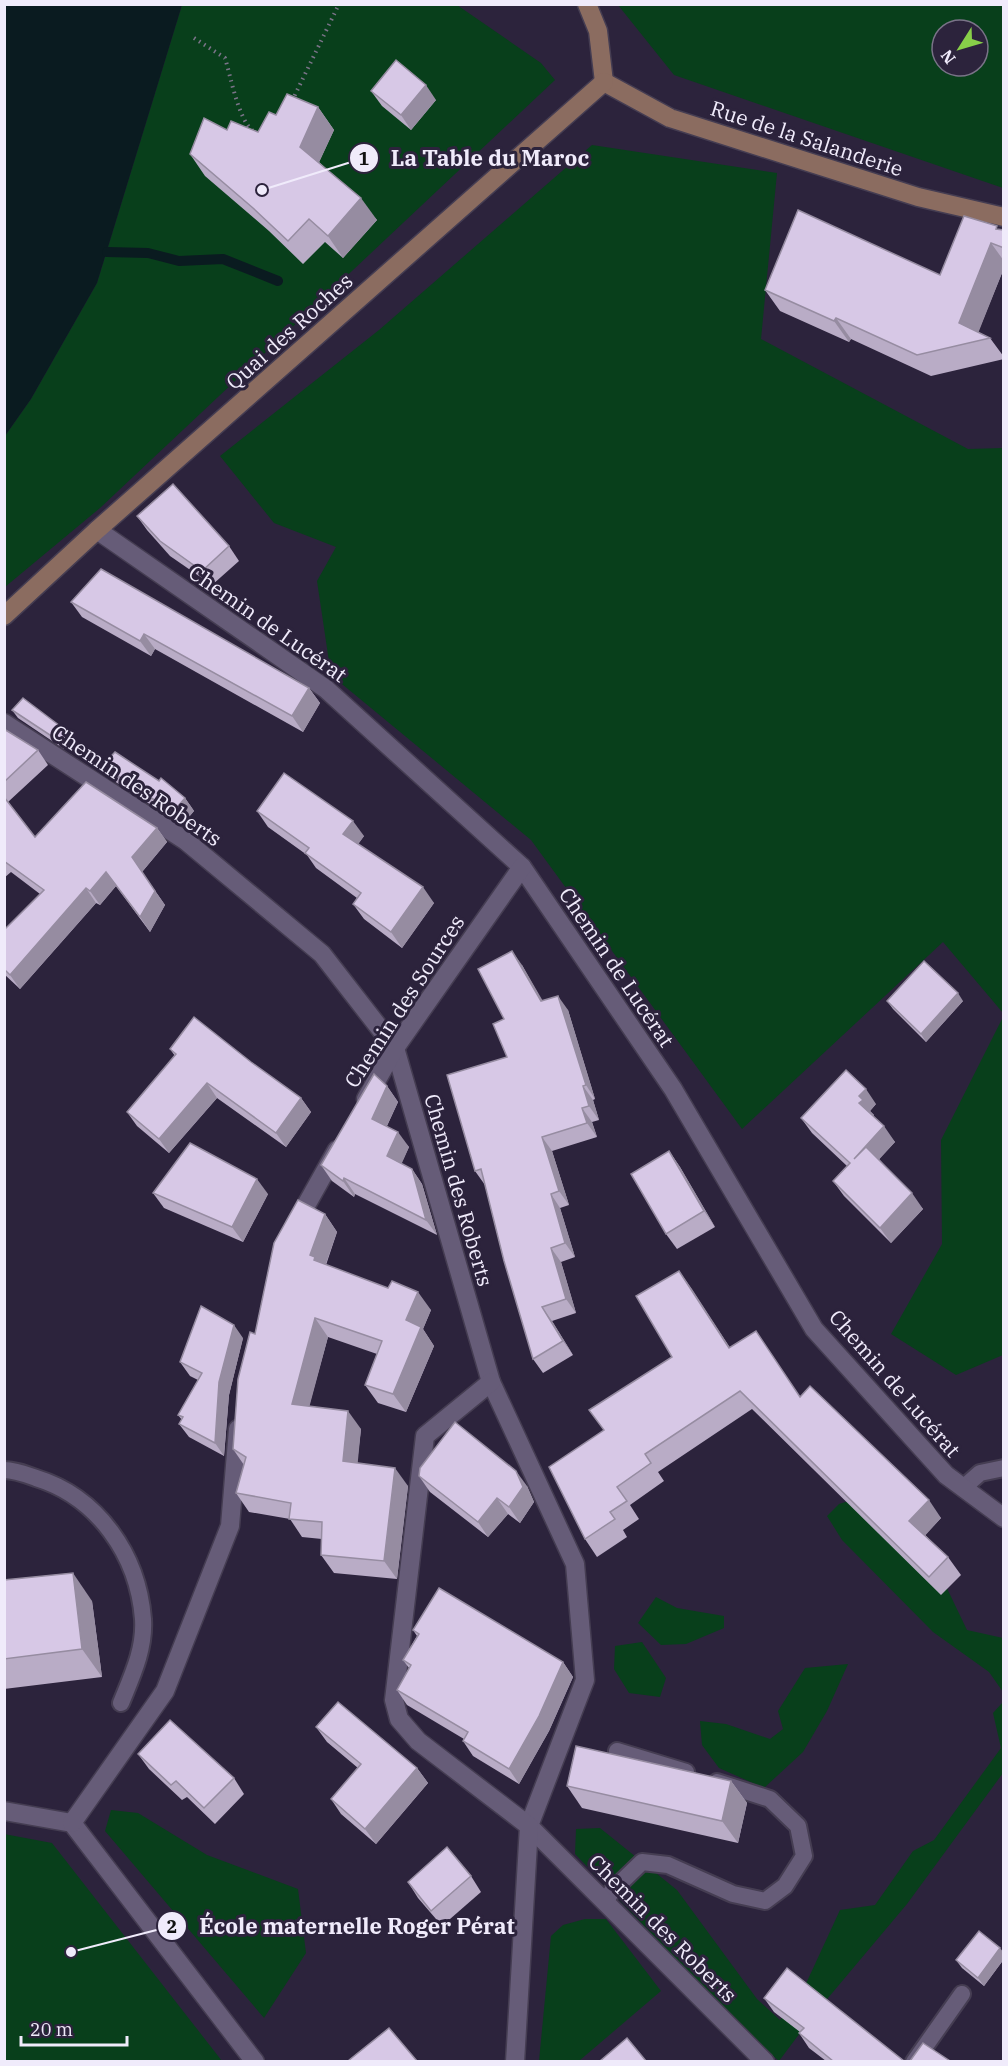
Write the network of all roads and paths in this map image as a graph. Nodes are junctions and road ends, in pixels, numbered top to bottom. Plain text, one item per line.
1 (339, 4) edge
2 (587, 4) edge
3 (194, 38) dead end
4 (604, 82) junction
5 (289, 106) edge
6 (259, 135) edge
7 (1004, 217) edge
8 (97, 530) junction
9 (4, 616) edge
10 (4, 723) edge
11 (522, 867) junction
12 (395, 1048) junction
13 (355, 1118) edge
14 (344, 1138) edge
15 (287, 1239) edge
16 (491, 1382) junction
17 (239, 1407) edge
18 (1004, 1468) edge
19 (4, 1470) edge
20 (963, 1488) junction
21 (1004, 1518) edge
22 (121, 1703) dead end
23 (617, 1751) dead end
24 (4, 1811) edge
25 (72, 1823) junction
26 (529, 1826) junction
27 (605, 1902) junction
28 (962, 1994) dead end
29 (255, 2061) edge
30 (514, 2061) edge
31 (765, 2061) edge
32 (914, 2061) edge

1 - 5 path
2 - 4 street
3 - 6 path
4 - 7 street, Rue de la Salanderie
4 - 8 street, Quai des Roches
8 - 9 street, Quai des Roches
8 - 11 street, Chemin de Lucérat
10 - 12 street, Chemin des Roberts
11 - 12 street, Chemin des Sources
11 - 20 street, Chemin de Lucérat
12 - 13 street, Chemin des Sources
12 - 16 street, Chemin des Roberts
14 - 15 street
16 - 26 street, Chemin des Roberts
16 - 26 street, Chemin des Roberts
17 - 25 street
18 - 20 lane
19 - 22 lane
20 - 21 street, Chemin de Lucérat
23 - 27 lane
24 - 25 street
25 - 29 street
26 - 27 street, Chemin des Roberts
26 - 30 street, Chemin des Roberts
27 - 31 street, Chemin des Roberts
28 - 32 lane

